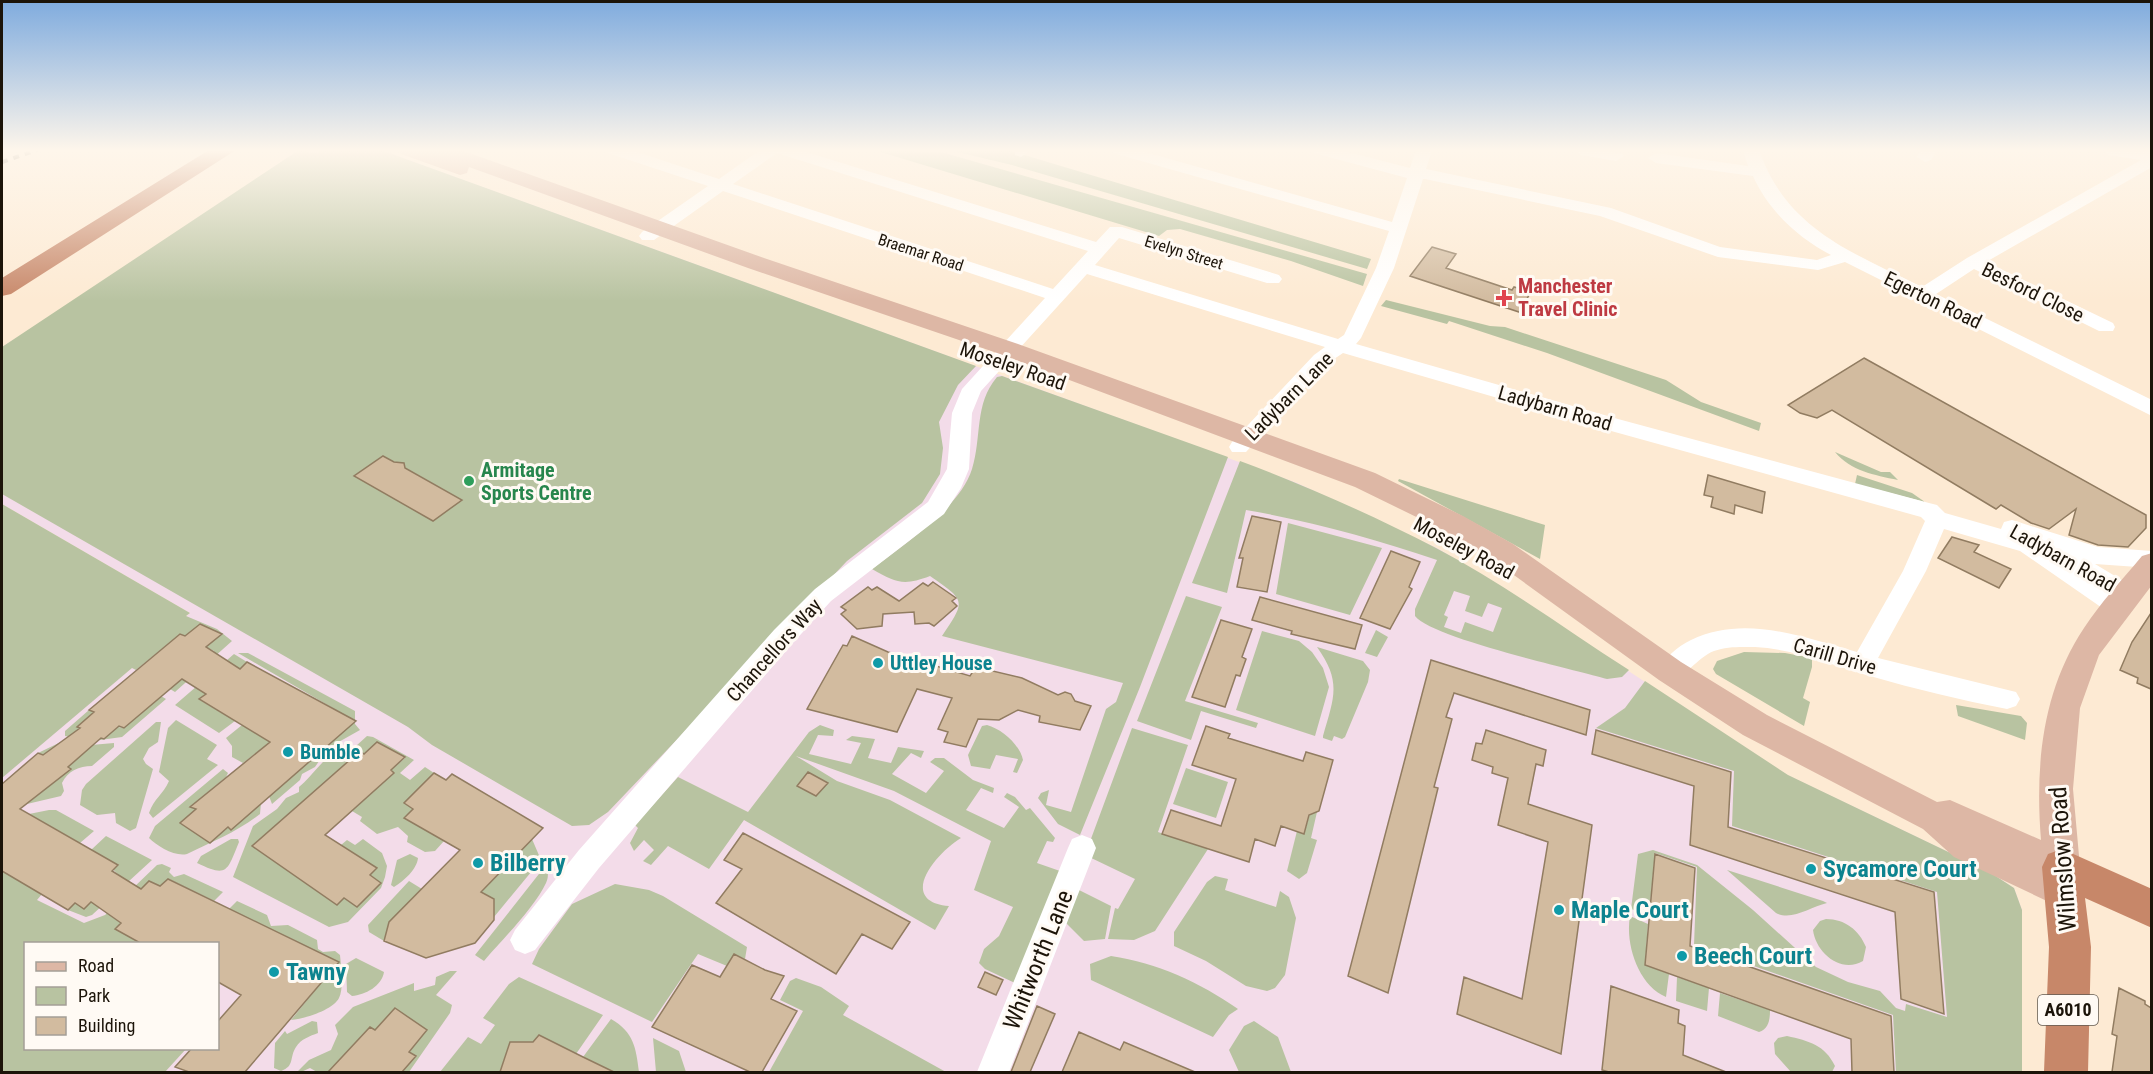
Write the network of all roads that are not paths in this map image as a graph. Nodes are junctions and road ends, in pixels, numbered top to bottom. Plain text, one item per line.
1 (145, 200) edge
2 (556, 200) edge
3 (569, 200) edge
4 (701, 200) edge
5 (764, 200) edge
6 (944, 200) edge
7 (1297, 200) edge
8 (1408, 200) edge
9 (1546, 200) edge
10 (1772, 200) edge
11 (2081, 200) edge
12 (1399, 229) junction
13 (653, 233) junction
14 (1101, 249) junction
15 (1845, 256) junction
16 (1973, 262) junction
17 (1084, 267) junction
18 (1273, 279) dead end
19 (2, 289) edge
20 (1923, 294) junction
21 (1057, 296) junction
22 (2094, 325) dead end
23 (1341, 346) junction
24 (1004, 355) junction
25 (2151, 409) edge
26 (1243, 442) junction
27 (1937, 519) junction
28 (2000, 523) junction
29 (2026, 544) junction
30 (2140, 579) edge
31 (1863, 664) junction
32 (1670, 671) junction
33 (2007, 699) dead end
34 (1082, 848) dead end
35 (2064, 880) junction
36 (2151, 909) edge
37 (2151, 931) edge
38 (525, 940) dead end
39 (993, 1072) edge
40 (2066, 1072) edge

1 - 19 highway
2 - 13 main road, Moseley Road
3 - 13 main road, Moseley Road
4 - 13 street
5 - 21 street, Braemar Road
6 - 14 street
7 - 12 street
8 - 12 street, Ladybarn Lane
9 - 15 street
10 - 15 street, Egerton Road
11 - 16 street
12 - 23 street, Ladybarn Lane
13 - 24 main road, Moseley Road
14 - 17 street, Chancellors Way
14 - 18 street, Evelyn Street
15 - 20 street, Egerton Road
16 - 20 street
16 - 22 street, Besford Close
17 - 21 street, Chancellors Way
17 - 23 street, Ladybarn Road
20 - 25 street, Egerton Road
21 - 24 street, Chancellors Way
23 - 26 street, Ladybarn Lane
23 - 27 street, Ladybarn Road
24 - 26 main road, Moseley Road
24 - 38 street, Chancellors Way
26 - 32 main road, Moseley Road
27 - 29 street, Ladybarn Road
27 - 31 street
28 - 29 street, Ladybarn Road
28 - 30 street, Ladybarn Road
28 - 30 street, Ladybarn Road
29 - 30 street, Ladybarn Road
30 - 35 main road, Wilmslow Road
31 - 32 street, Carill Drive
31 - 33 street, Carill Drive
32 - 35 main road, Moseley Road
34 - 39 street, Whitworth Lane
35 - 36 highway
35 - 37 highway
35 - 40 highway, Wilmslow Road / A6010

